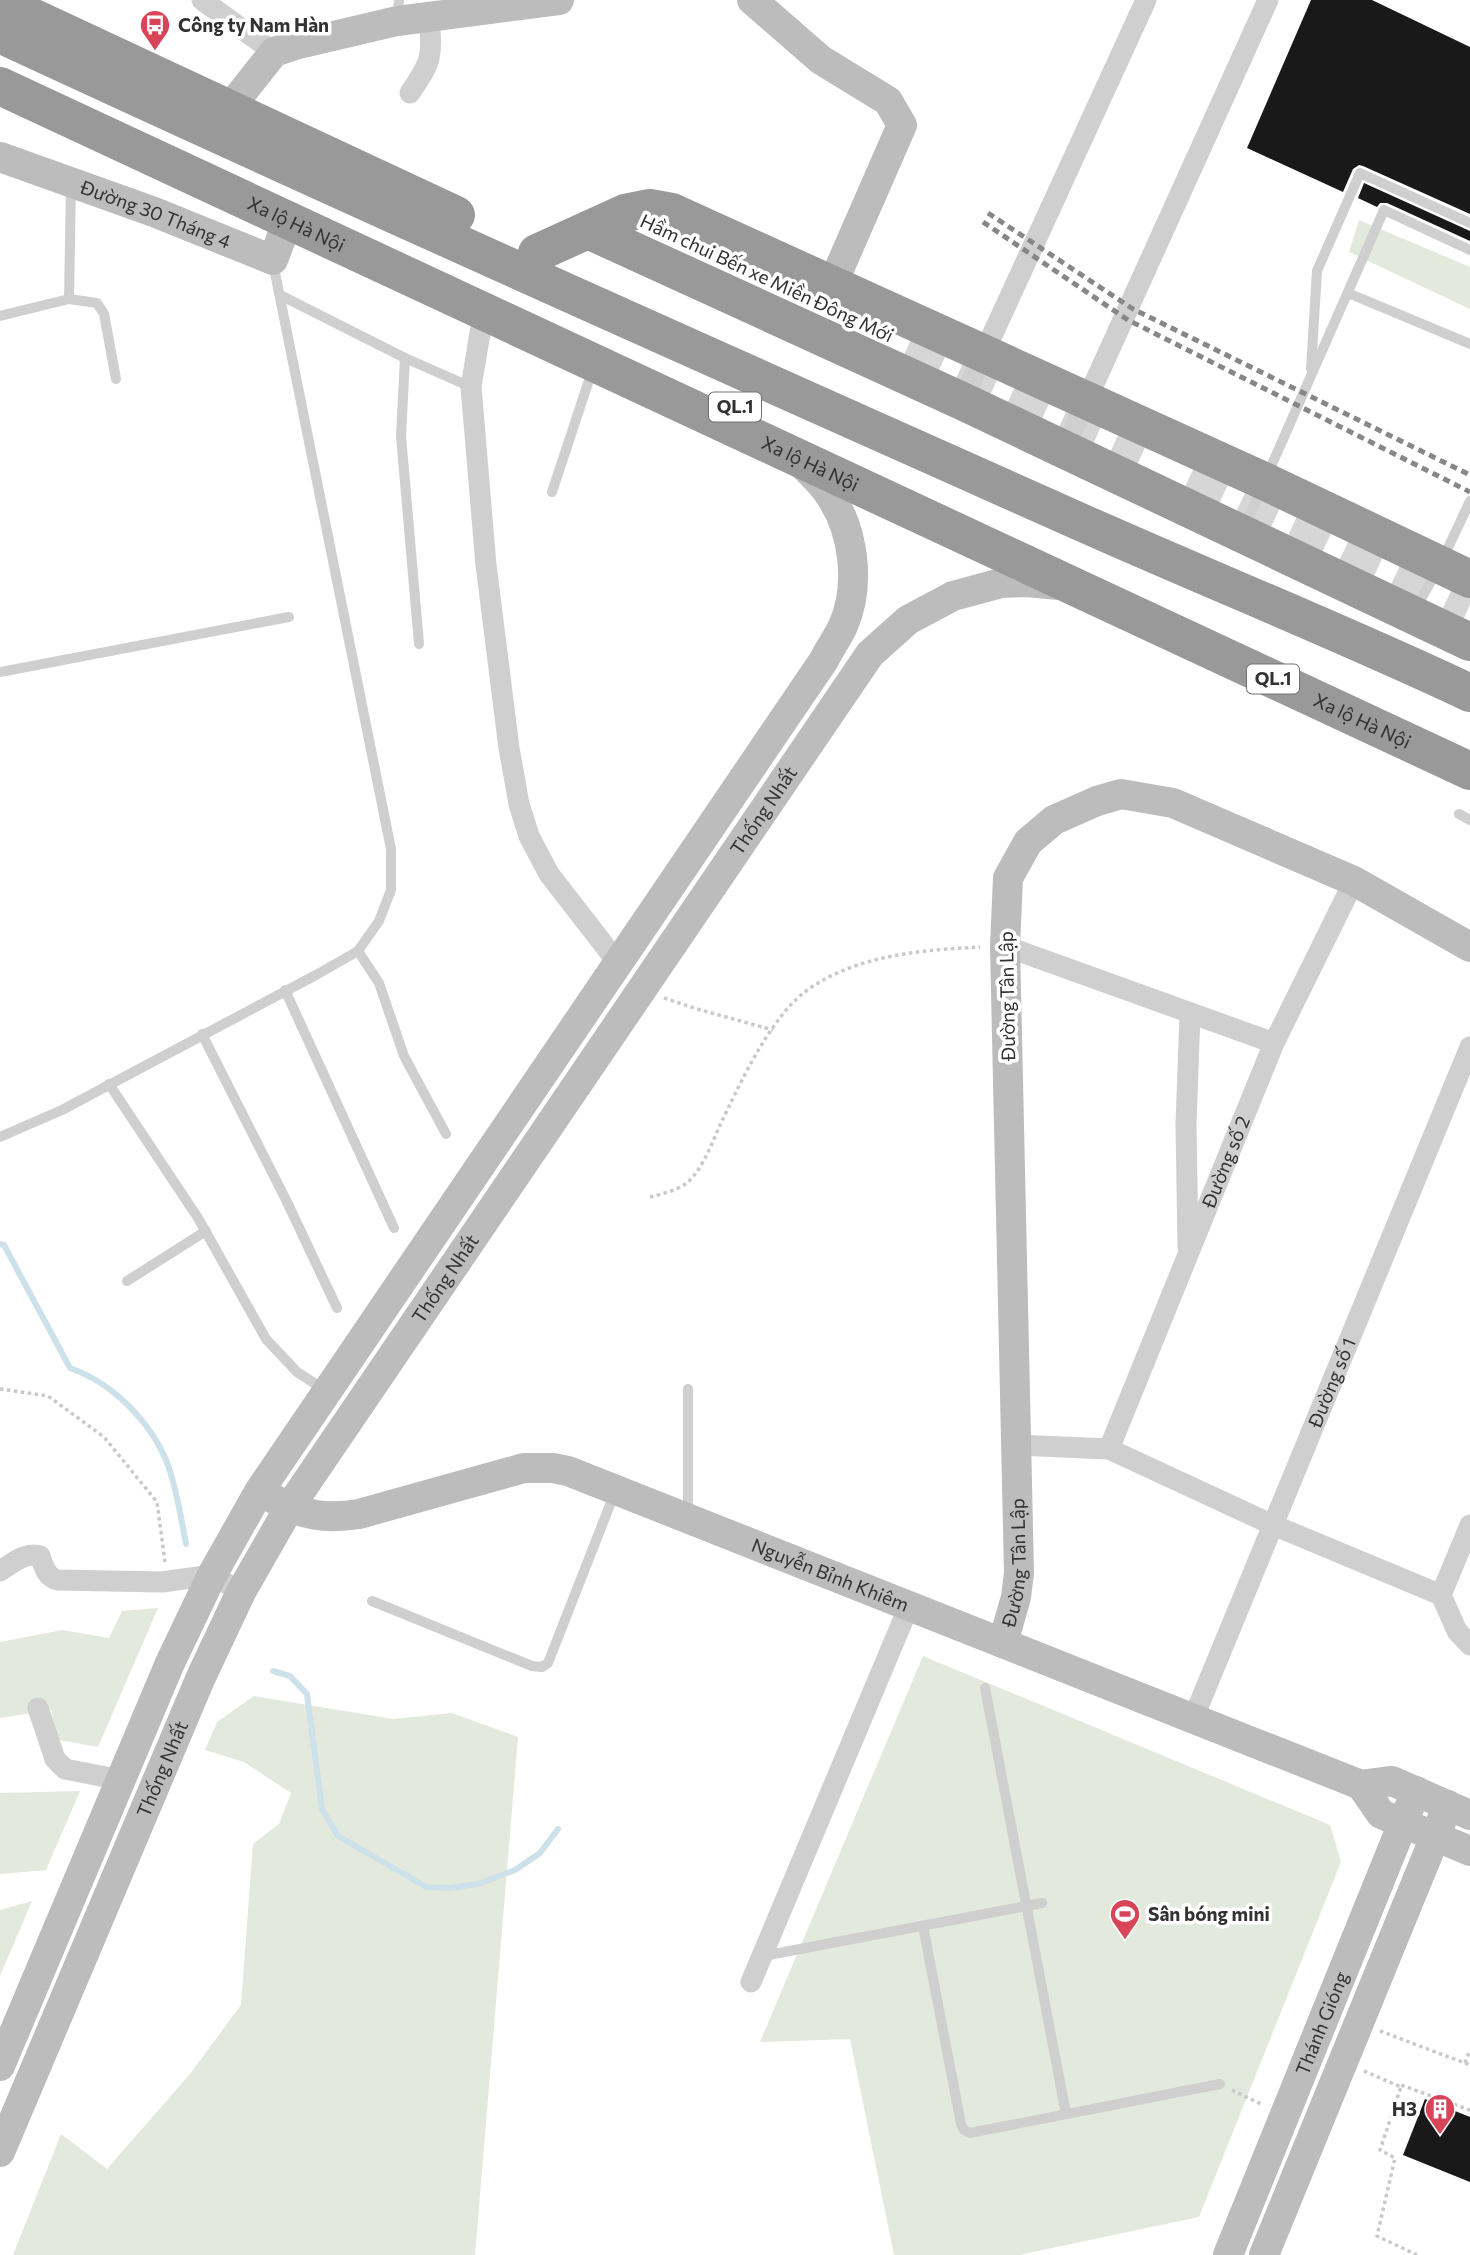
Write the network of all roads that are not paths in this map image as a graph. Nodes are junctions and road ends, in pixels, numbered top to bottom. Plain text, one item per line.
1 (559, 0) edge
2 (752, 0) edge
3 (1146, 0) edge
4 (1268, 0) edge
5 (0, 2) edge
6 (217, 4) edge
7 (398, 11) edge
8 (429, 16) junction
9 (0, 34) edge
10 (274, 52) junction
11 (0, 66) edge
12 (122, 75) junction
13 (0, 86) edge
14 (410, 93) dead end
15 (222, 122) junction
16 (0, 157) edge
17 (71, 184) junction
18 (291, 211) junction
19 (625, 213) junction
20 (1470, 223) edge
21 (588, 230) junction
22 (1470, 250) edge
23 (273, 260) junction
24 (531, 264) junction
25 (832, 283) junction
26 (1348, 293) junction
27 (280, 295) junction
28 (69, 299) junction
29 (485, 302) junction
30 (0, 316) edge
31 (909, 344) tunnel mouth
32 (1470, 344) edge
33 (984, 354) junction
34 (405, 358) junction
35 (597, 359) junction
36 (1310, 378) junction
37 (116, 379) dead end
38 (471, 387) junction
39 (962, 401) junction
40 (1087, 401) junction
41 (1064, 450) junction
42 (785, 452) junction
43 (1143, 452) tunnel mouth
44 (1191, 474) tunnel mouth
45 (1264, 481) junction
46 (552, 492) dead end
47 (1470, 501) edge
48 (946, 516) junction
49 (1241, 533) junction
50 (1455, 572) edge
51 (1076, 587) junction
52 (1413, 614) junction
53 (289, 617) dead end
54 (1470, 642) edge
55 (419, 644) dead end
56 (824, 660) junction
57 (0, 672) edge
58 (855, 674) junction
59 (1285, 675) junction
60 (1470, 693) edge
61 (1470, 748) edge
62 (1470, 771) edge
63 (1459, 814) dead end
64 (1470, 820) edge
65 (1354, 881) junction
66 (1005, 946) junction
67 (1470, 947) edge
68 (358, 951) junction
69 (618, 963) junction
70 (285, 990) junction
71 (1190, 1014) junction
72 (202, 1034) junction
73 (1275, 1043) junction
74 (1470, 1047) edge
75 (109, 1084) junction
76 (446, 1135) dead end
77 (0, 1137) edge
78 (394, 1228) dead end
79 (206, 1231) junction
80 (1188, 1256) junction
81 (127, 1281) dead end
82 (337, 1308) dead end
83 (688, 1389) dead end
84 (327, 1391) junction
85 (1017, 1445) junction
86 (1109, 1449) junction
87 (260, 1490) junction
88 (616, 1490) junction
89 (289, 1508) junction
90 (688, 1519) junction
91 (1273, 1525) junction
92 (1470, 1525) edge
93 (0, 1572) edge
94 (212, 1575) junction
95 (241, 1592) junction
96 (1441, 1595) junction
97 (372, 1601) dead end
98 (909, 1606) junction
99 (1003, 1643) junction
100 (1470, 1645) edge
101 (985, 1688) dead end
102 (38, 1708) dead end
103 (1194, 1719) junction
104 (121, 1780) junction
105 (1361, 1785) junction
106 (1416, 1791) junction
107 (1459, 1810) edge
108 (1403, 1823) junction
109 (1435, 1836) junction
110 (1470, 1851) edge
111 (1042, 1903) dead end
112 (1026, 1906) junction
113 (923, 1926) junction
114 (763, 1956) junction
115 (751, 1982) dead end
116 (0, 2066) edge
117 (1220, 2084) road end
118 (1087, 2110) junction
119 (1066, 2114) junction
120 (1090, 2124) dead end
121 (0, 2152) edge
122 (1255, 2246) edge

1 - 8 main road
2 - 25 main road
3 - 33 street
4 - 40 street
5 - 12 highway, QL.1
6 - 10 street
7 - 8 main road
7 - 10 main road
8 - 14 street
9 - 12 highway, QL.1
10 - 15 main road
11 - 18 highway, Xa lộ Hà Nội / QL.1
12 - 15 highway, QL.1
13 - 18 highway, Xa lộ Hà Nội / QL.1
15 - 24 highway, QL.1
16 - 17 main road, Đường 30 Tháng 4
17 - 23 main road, Đường 30 Tháng 4
17 - 28 lane
18 - 23 main road
18 - 29 highway, Xa lộ Hà Nội / QL.1
19 - 21 highway
19 - 25 highway
19 - 31 highway, Hầm chui Bến xe Miền Đông Mới
20 - 36 lane
21 - 24 highway
21 - 39 highway
22 - 26 lane
23 - 27 lane
24 - 60 highway, QL.1
25 - 33 highway
26 - 32 lane
26 - 36 lane
27 - 34 lane
27 - 68 lane
28 - 30 lane
28 - 37 lane
29 - 35 highway, Xa lộ Hà Nội / QL.1
29 - 38 street
29 - 48 highway, Xa lộ Hà Nội / QL.1
33 - 39 street
33 - 40 highway
34 - 38 lane
34 - 55 lane
35 - 42 highway, Xa lộ Hà Nội / QL.1
35 - 46 lane
36 - 45 lane
38 - 69 street
39 - 41 highway
40 - 41 street
40 - 45 highway
41 - 49 highway
42 - 48 highway, Xa lộ Hà Nội / QL.1
42 - 56 main road, Thống Nhất
43 - 44 highway
45 - 49 lane
45 - 50 highway
47 - 50 lane
48 - 51 highway, Xa lộ Hà Nội / QL.1
48 - 59 highway, Xa lộ Hà Nội / QL.1
49 - 52 highway
50 - 52 lane
51 - 58 main road, Thống Nhất
51 - 59 highway, Xa lộ Hà Nội / QL.1
52 - 54 highway
53 - 57 lane
56 - 58 main road
56 - 69 main road, Thống Nhất
58 - 89 main road, Thống Nhất
59 - 61 highway, Xa lộ Hà Nội / QL.1
59 - 62 highway, Xa lộ Hà Nội / QL.1
63 - 64 lane
65 - 66 main road, Đường Tân Lập
65 - 67 main road, Đường Tân Lập
65 - 73 street, Đường số 2
66 - 71 street
66 - 85 main road, Đường Tân Lập
68 - 70 lane
68 - 76 lane
69 - 84 main road, Thống Nhất
70 - 72 lane
70 - 78 lane
71 - 73 street
71 - 80 street
72 - 75 lane
72 - 82 lane
73 - 80 street, Đường số 2
74 - 91 street, Đường số 1
75 - 77 lane
75 - 79 lane
79 - 81 lane
79 - 84 lane
80 - 86 street, Đường số 2
83 - 90 lane
84 - 87 main road, Thống Nhất
85 - 86 street
85 - 99 main road, Đường Tân Lập
86 - 91 street
87 - 89 main road, Nguyễn Bỉnh Khiêm
87 - 94 main road, Thống Nhất
88 - 89 main road, Nguyễn Bỉnh Khiêm
88 - 90 main road, Nguyễn Bỉnh Khiêm
88 - 97 lane
89 - 95 main road, Thống Nhất
90 - 98 main road, Nguyễn Bỉnh Khiêm
91 - 96 street
91 - 103 street, Đường số 1
92 - 96 street
93 - 94 street
94 - 95 street
94 - 104 main road, Thống Nhất
95 - 121 main road, Thống Nhất
96 - 100 street
98 - 99 main road, Nguyễn Bỉnh Khiêm
98 - 114 street
99 - 103 main road, Nguyễn Bỉnh Khiêm
101 - 112 lane
102 - 104 street
103 - 105 main road, Nguyễn Bỉnh Khiêm
104 - 116 main road, Thống Nhất
105 - 106 main road, Nguyễn Bỉnh Khiêm
105 - 108 main road
106 - 107 main road, Nguyễn Bỉnh Khiêm
106 - 108 main road, Thánh Gióng
107 - 109 main road, Thánh Gióng
108 - 109 main road
108 - 122 main road, Thánh Gióng
109 - 110 main road
109 - 122 main road, Thánh Gióng
111 - 112 lane
112 - 113 lane
112 - 119 lane
113 - 114 lane
113 - 119 lane
114 - 115 street
117 - 118 lane
118 - 119 lane
118 - 120 lane

